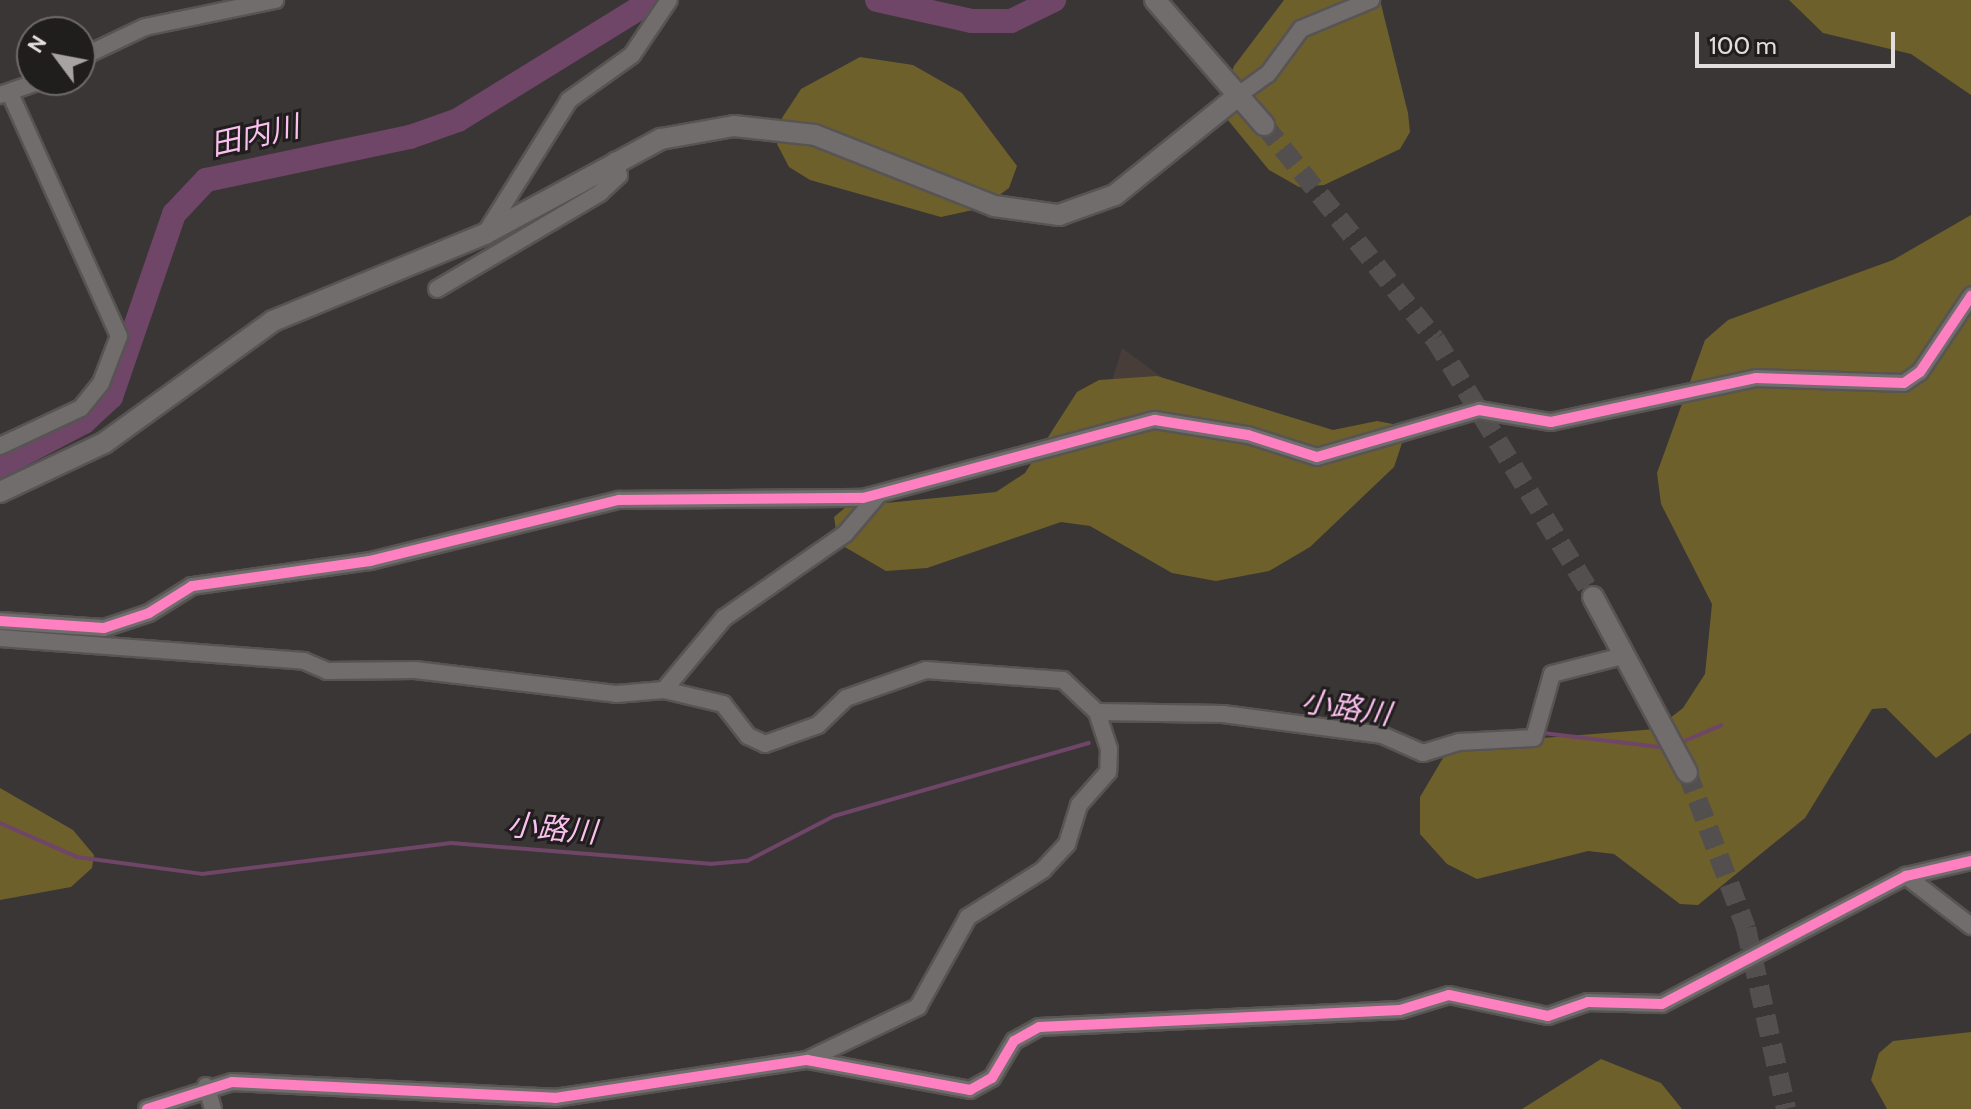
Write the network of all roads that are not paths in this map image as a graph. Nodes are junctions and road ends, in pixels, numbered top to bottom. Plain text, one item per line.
1 (275, 0) edge
2 (1155, 0) edge
3 (1371, 0) edge
4 (670, 1) edge
5 (96, 50) edge
6 (1235, 89) junction
7 (5, 94) edge
8 (1264, 125) tunnel mouth
9 (615, 161) junction
10 (485, 234) junction
11 (437, 289) dead end
12 (1971, 296) edge
13 (0, 446) edge
14 (0, 492) edge
15 (879, 494) junction
16 (1593, 597) tunnel mouth
17 (0, 621) edge
18 (0, 638) edge
19 (1623, 656) junction
20 (664, 690) junction
21 (1097, 712) junction
22 (1687, 772) tunnel mouth
23 (1971, 861) edge
24 (1906, 876) junction
25 (1971, 926) edge
26 (807, 1060) junction
27 (206, 1086) junction
28 (147, 1109) edge
29 (213, 1109) edge

1 - 5 street
2 - 6 street
3 - 6 street
4 - 10 street
6 - 8 street
6 - 9 street
7 - 13 street
9 - 10 street
9 - 11 street
10 - 14 street
12 - 15 street
15 - 17 street
15 - 20 street
16 - 19 street
18 - 20 street
19 - 21 street
19 - 22 street
20 - 21 street
21 - 26 street
23 - 24 street
24 - 25 street
24 - 26 street
26 - 27 street
27 - 28 street
27 - 29 street

